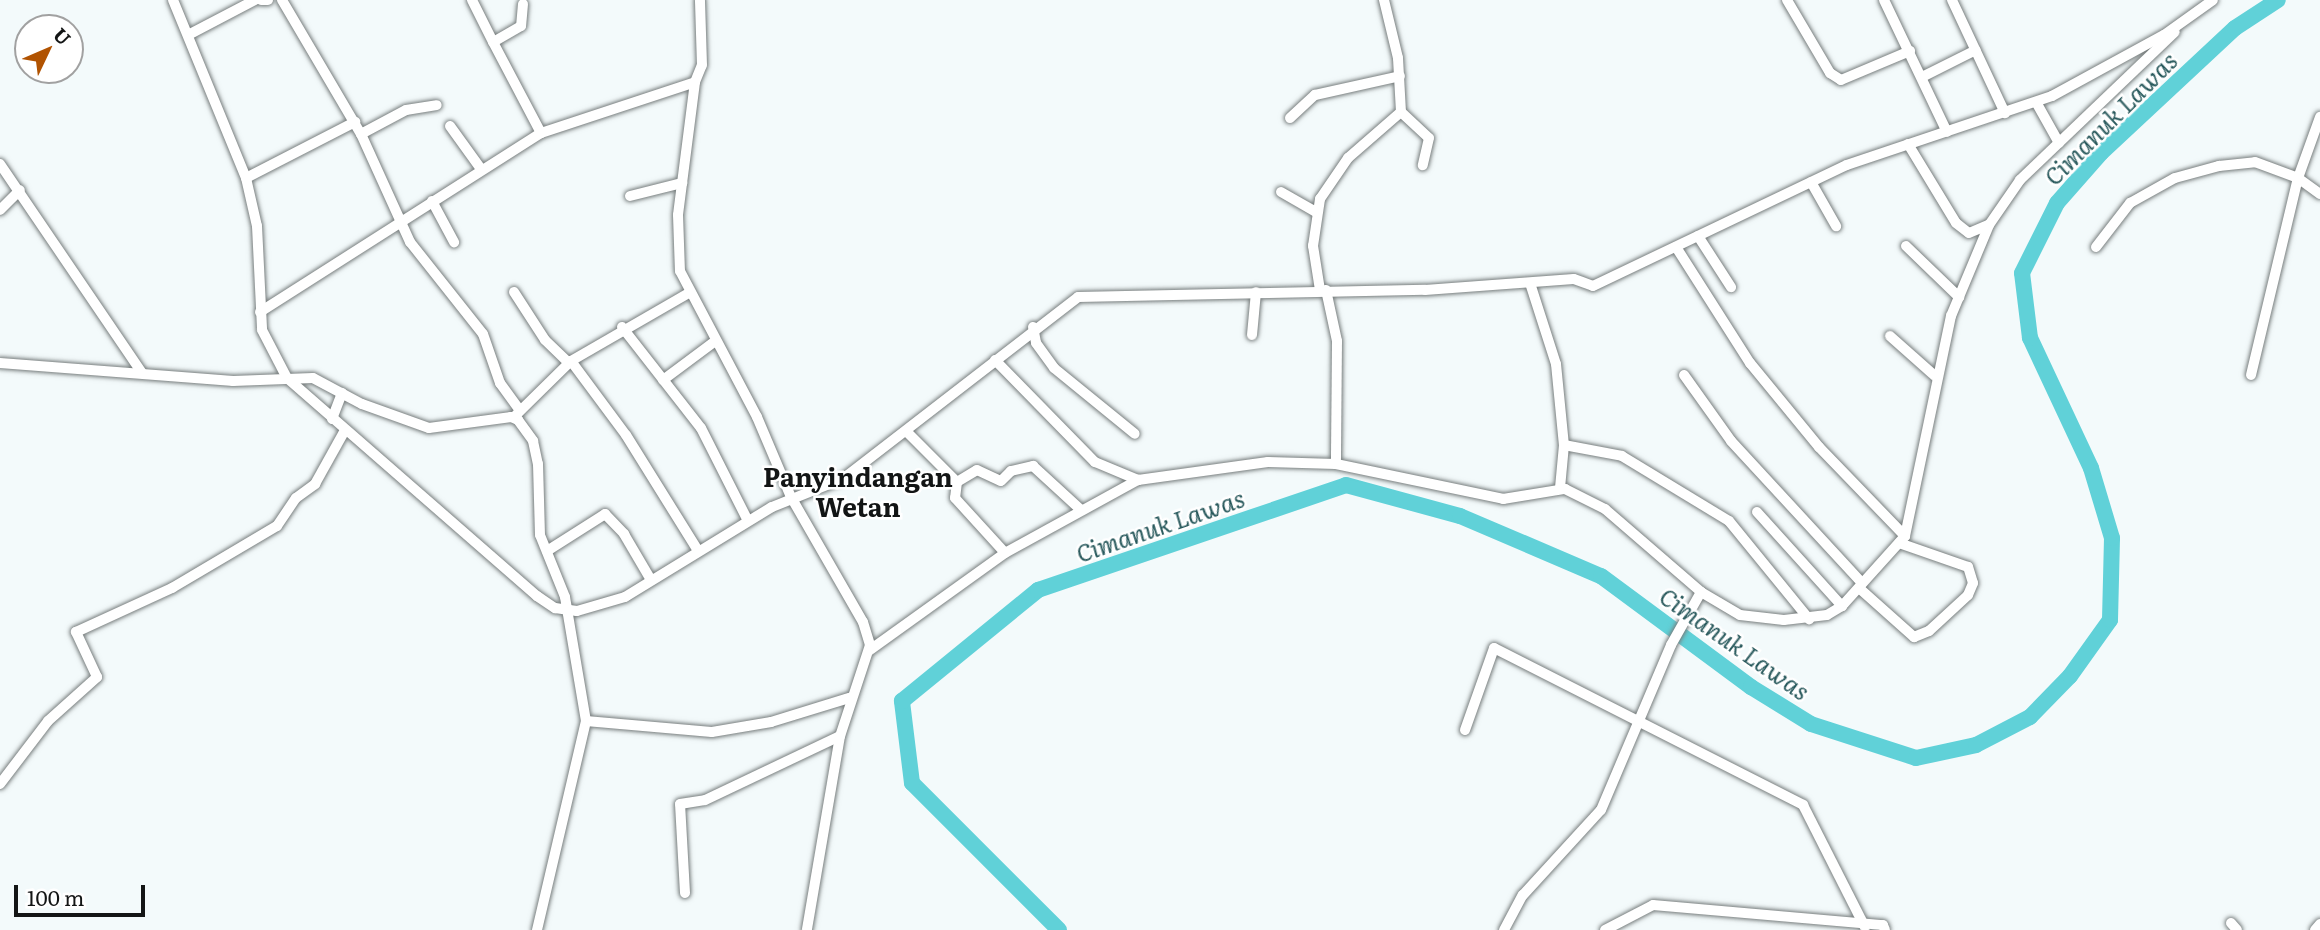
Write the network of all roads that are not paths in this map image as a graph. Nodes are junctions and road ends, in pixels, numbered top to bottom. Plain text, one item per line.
1 (173, 0) edge
2 (255, 0) edge
3 (261, 0) edge
4 (268, 0) edge
5 (282, 0) edge
6 (472, 0) edge
7 (701, 0) edge
8 (1384, 0) edge
9 (1787, 0) edge
10 (1884, 0) edge
11 (1952, 0) edge
12 (2208, 2) edge
13 (523, 4) dead end
14 (2180, 23) junction
15 (190, 34) junction
16 (493, 42) junction
17 (1976, 50) junction
18 (1910, 51) junction
19 (1400, 76) junction
20 (1922, 77) junction
21 (695, 82) junction
22 (2036, 102) junction
23 (437, 104) dead end
24 (2000, 104) junction
25 (1401, 112) junction
26 (1290, 118) dead end
27 (2319, 119) edge
28 (355, 122) junction
29 (450, 126) dead end
30 (1945, 128) junction
31 (541, 133) junction
32 (361, 134) junction
33 (2059, 143) junction
34 (1908, 144) junction
35 (0, 164) edge
36 (1423, 165) dead end
37 (481, 169) junction
38 (246, 178) junction
39 (2298, 178) junction
40 (1811, 182) junction
41 (682, 183) junction
42 (20, 190) junction
43 (1281, 192) dead end
44 (2320, 194) edge
45 (630, 196) dead end
46 (432, 201) junction
47 (0, 210) edge
48 (1316, 212) junction
49 (402, 223) junction
50 (1989, 225) junction
51 (1836, 226) dead end
52 (1698, 236) junction
53 (454, 242) dead end
54 (1906, 246) dead end
55 (1676, 247) junction
56 (2096, 247) dead end
57 (1530, 283) junction
58 (1731, 288) dead end
59 (1323, 290) junction
60 (514, 292) dead end
61 (1256, 292) junction
62 (689, 293) junction
63 (1959, 297) junction
64 (260, 312) junction
65 (622, 327) junction
66 (1033, 327) junction
67 (1252, 335) dead end
68 (1890, 335) dead end
69 (714, 342) junction
70 (995, 360) junction
71 (570, 362) junction
72 (0, 363) edge
73 (142, 373) junction
74 (2251, 374) dead end
75 (1684, 375) dead end
76 (1935, 376) junction
77 (282, 379) junction
78 (663, 380) junction
79 (342, 393) junction
80 (517, 414) junction
81 (332, 419) junction
82 (345, 430) junction
83 (906, 431) junction
84 (1135, 434) dead end
85 (1564, 445) junction
86 (1336, 464) junction
87 (1138, 480) junction
88 (957, 482) junction
89 (1560, 488) junction
90 (791, 497) junction
91 (1080, 509) junction
92 (1757, 512) dead end
93 (748, 521) junction
94 (1902, 539) junction
95 (697, 549) junction
96 (547, 551) junction
97 (1005, 553) junction
98 (651, 580) junction
99 (1861, 586) junction
100 (1701, 592) junction
101 (1842, 606) junction
102 (567, 616) junction
103 (1809, 619) junction
104 (870, 650) junction
105 (849, 698) junction
106 (586, 721) junction
107 (1638, 724) junction
108 (1465, 730) dead end
109 (840, 736) junction
110 (0, 784) edge
111 (685, 893) dead end
112 (2320, 924) edge
113 (1865, 927) junction
114 (537, 930) edge
115 (807, 930) edge
116 (1504, 930) edge
117 (1605, 930) edge
118 (1885, 930) edge
119 (2315, 930) edge

1 - 15 street
2 - 15 street
3 - 4 street
5 - 28 street
6 - 16 street
7 - 21 street
8 - 19 street
9 - 18 street
10 - 18 street
11 - 17 street
12 - 14 street
13 - 16 street
14 - 22 street
14 - 33 street
15 - 38 street
16 - 31 street
17 - 20 street
17 - 24 street
18 - 20 street
19 - 25 street
19 - 26 street
20 - 30 street
21 - 31 street
21 - 41 street
22 - 24 street
22 - 33 street
23 - 32 street
24 - 30 street
25 - 36 street
25 - 48 street
27 - 39 street
28 - 32 street
28 - 38 street
29 - 37 street
30 - 34 street
31 - 37 street
32 - 49 street
33 - 50 street
34 - 40 street
34 - 50 street
35 - 42 street
37 - 46 street
38 - 64 street
39 - 44 street
39 - 56 street
39 - 74 street
40 - 51 street
40 - 52 street
41 - 45 street
41 - 62 street
42 - 47 street
42 - 73 street
43 - 48 street
46 - 49 street
46 - 53 street
48 - 59 street
49 - 64 street
49 - 80 street
50 - 63 street
52 - 55 street
52 - 58 street
54 - 63 street
55 - 57 street
55 - 94 street
57 - 59 street
57 - 85 street
59 - 61 street
59 - 86 street
60 - 71 street
61 - 66 street
61 - 67 street
62 - 65 street
62 - 69 street
63 - 76 street
64 - 77 street
65 - 71 street
65 - 78 street
66 - 70 street
66 - 84 street
68 - 76 street
69 - 78 street
69 - 90 street
70 - 83 street
70 - 87 street
71 - 80 street
71 - 95 street
72 - 73 street
73 - 77 street
75 - 99 street
76 - 94 street
77 - 79 street
77 - 81 street
78 - 93 street
79 - 80 street
79 - 81 street
80 - 96 street
81 - 82 street
82 - 102 street
82 - 110 street
83 - 88 street
83 - 90 street
85 - 89 street
85 - 103 street
86 - 87 street
86 - 89 street
87 - 91 street
88 - 91 street
88 - 97 street
89 - 100 street
90 - 93 street
90 - 104 street
91 - 97 street
92 - 101 street
93 - 95 street
94 - 99 street
94 - 99 street
95 - 98 street
96 - 98 street
96 - 102 street
97 - 104 street
98 - 102 street
99 - 101 street
100 - 103 street
100 - 107 street
101 - 103 street
102 - 106 street
104 - 105 street
105 - 106 street
105 - 109 street
106 - 114 street
107 - 108 street
107 - 113 street
107 - 116 street
109 - 111 street
109 - 115 street
112 - 119 street
113 - 117 street
113 - 118 street

